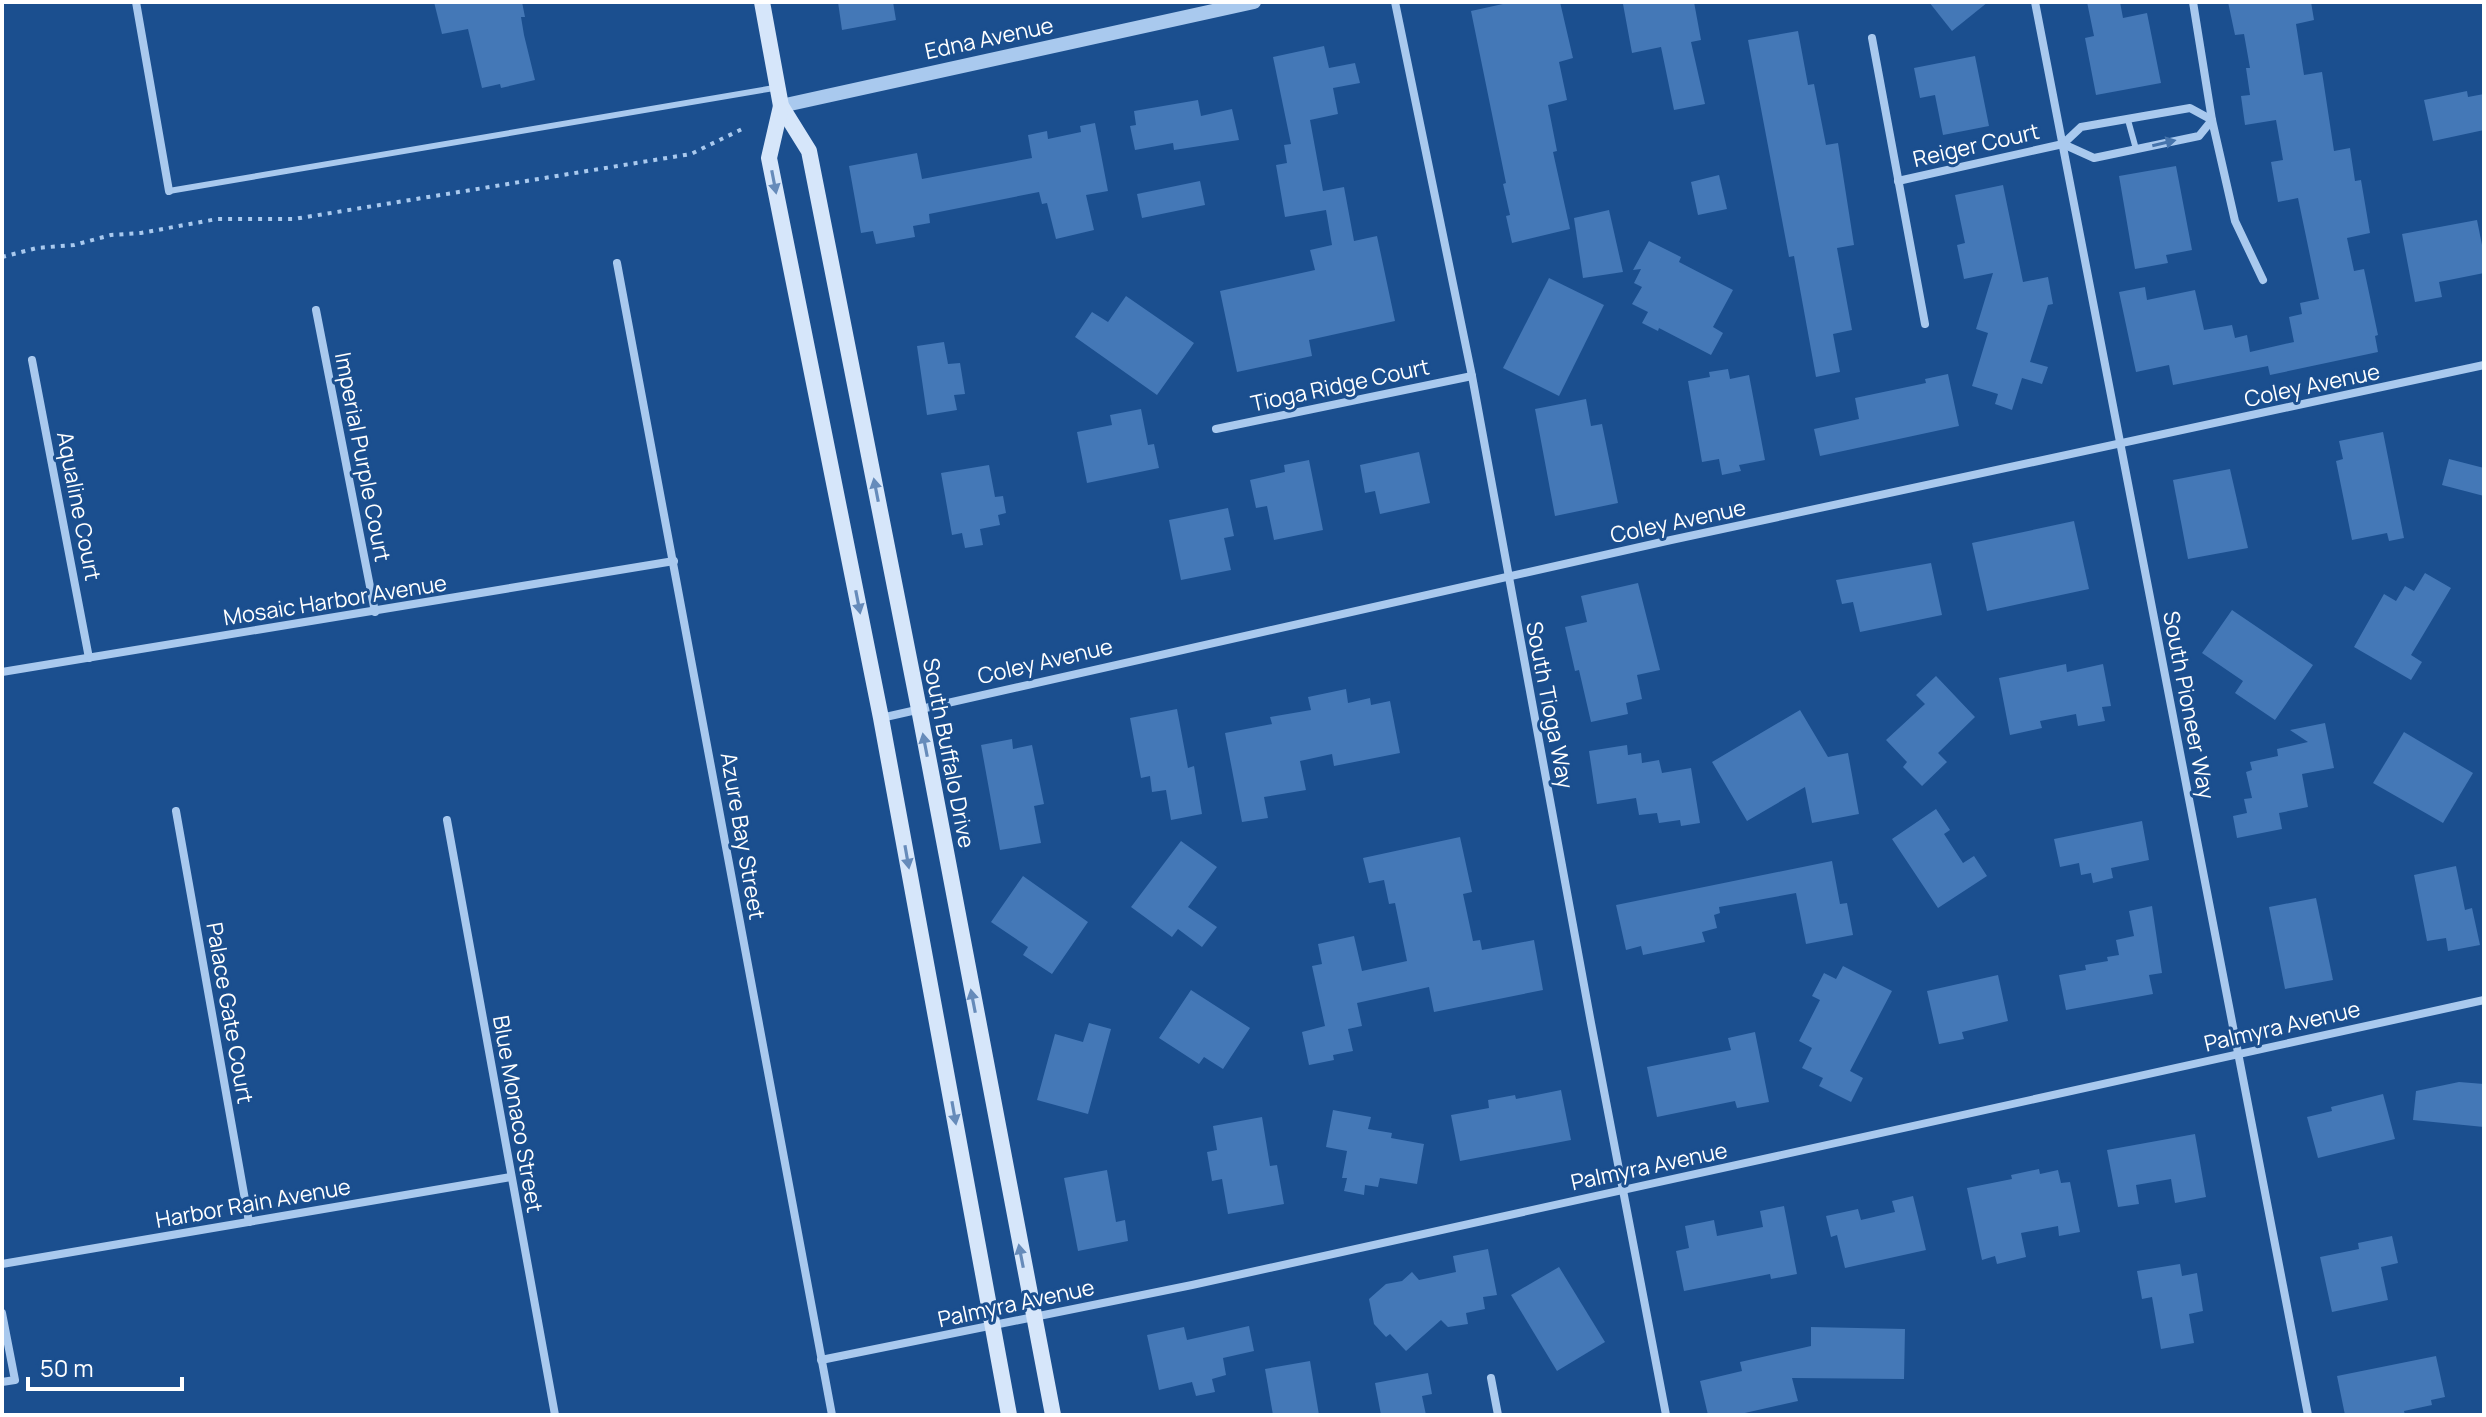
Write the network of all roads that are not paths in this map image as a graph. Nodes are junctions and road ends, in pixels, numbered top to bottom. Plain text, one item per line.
1 (136, 2) edge
2 (762, 2) edge
3 (1254, 2) edge
4 (1395, 2) edge
5 (2035, 2) edge
6 (2193, 2) edge
7 (1872, 38) dead end
8 (778, 88) junction
9 (781, 106) junction
10 (2128, 120) junction
11 (2212, 120) junction
12 (2063, 144) junction
13 (2136, 149) junction
14 (1898, 181) junction
15 (169, 191) joint
16 (617, 263) dead end
17 (2263, 280) dead end
18 (316, 310) dead end
19 (1925, 324) dead end
20 (32, 360) dead end
21 (2484, 365) edge
22 (1472, 376) junction
23 (1216, 429) dead end
24 (2121, 444) junction
25 (674, 561) junction
26 (1508, 577) junction
27 (375, 612) junction
28 (89, 658) junction
29 (2, 672) edge
30 (919, 709) junction
31 (881, 718) junction
32 (176, 811) dead end
33 (447, 820) dead end
34 (2484, 1000) edge
35 (2238, 1054) junction
36 (511, 1177) junction
37 (1623, 1190) junction
38 (249, 1222) junction
39 (2, 1264) edge
40 (2, 1313) edge
41 (1033, 1319) junction
42 (993, 1327) junction
43 (821, 1360) junction
44 (1491, 1378) dead end
45 (2, 1382) edge
46 (555, 1415) edge
47 (832, 1415) edge
48 (1009, 1415) edge
49 (1053, 1415) edge
50 (1498, 1415) edge
51 (1666, 1415) edge
52 (2308, 1415) edge

1 - 15 street
2 - 8 main road, South Buffalo Drive
3 - 9 street, Edna Avenue
4 - 22 street, South Tioga Way
5 - 12 street, South Pioneer Way
6 - 11 street
7 - 14 street, Reiger Court
8 - 9 main road, South Buffalo Drive
8 - 15 lane
30 -> 9 main road, South Buffalo Drive
9 -> 31 main road, South Buffalo Drive
10 - 11 street
10 - 12 street
10 - 13 lane
13 -> 11 street
11 - 17 street
12 - 13 street
12 - 14 street, Reiger Court
12 - 24 street, South Pioneer Way
14 - 19 street, Reiger Court
16 - 25 street, Azure Bay Street
18 - 27 street, Imperial Purple Court
20 - 28 street, Aqualine Court
21 - 24 street, Coley Avenue
22 - 23 street, Tioga Ridge Court
22 - 26 street, South Tioga Way
24 - 26 street, Coley Avenue
24 - 35 street, South Pioneer Way
25 - 27 street, Mosaic Harbor Avenue
25 - 43 street, Azure Bay Street
26 - 30 street, Coley Avenue
26 - 37 street, South Tioga Way
27 - 28 street, Mosaic Harbor Avenue
28 - 29 street, Mosaic Harbor Avenue
30 - 31 street, Coley Avenue
41 -> 30 main road, South Buffalo Drive
31 -> 42 main road, South Buffalo Drive
32 - 38 street, Palace Gate Court
33 - 36 street, Blue Monaco Street
34 - 35 street, Palmyra Avenue
35 - 37 street, Palmyra Avenue
35 - 52 street, South Pioneer Way
36 - 38 street, Harbor Rain Avenue
36 - 46 street, Blue Monaco Street
37 - 41 street, Palmyra Avenue
37 - 51 street, South Tioga Way
38 - 39 street, Harbor Rain Avenue
40 - 45 street
41 - 42 street, Palmyra Avenue
41 - 49 main road, South Buffalo Drive
42 - 43 street, Palmyra Avenue
42 - 48 main road, South Buffalo Drive
43 - 47 street, Azure Bay Street
44 - 50 street

